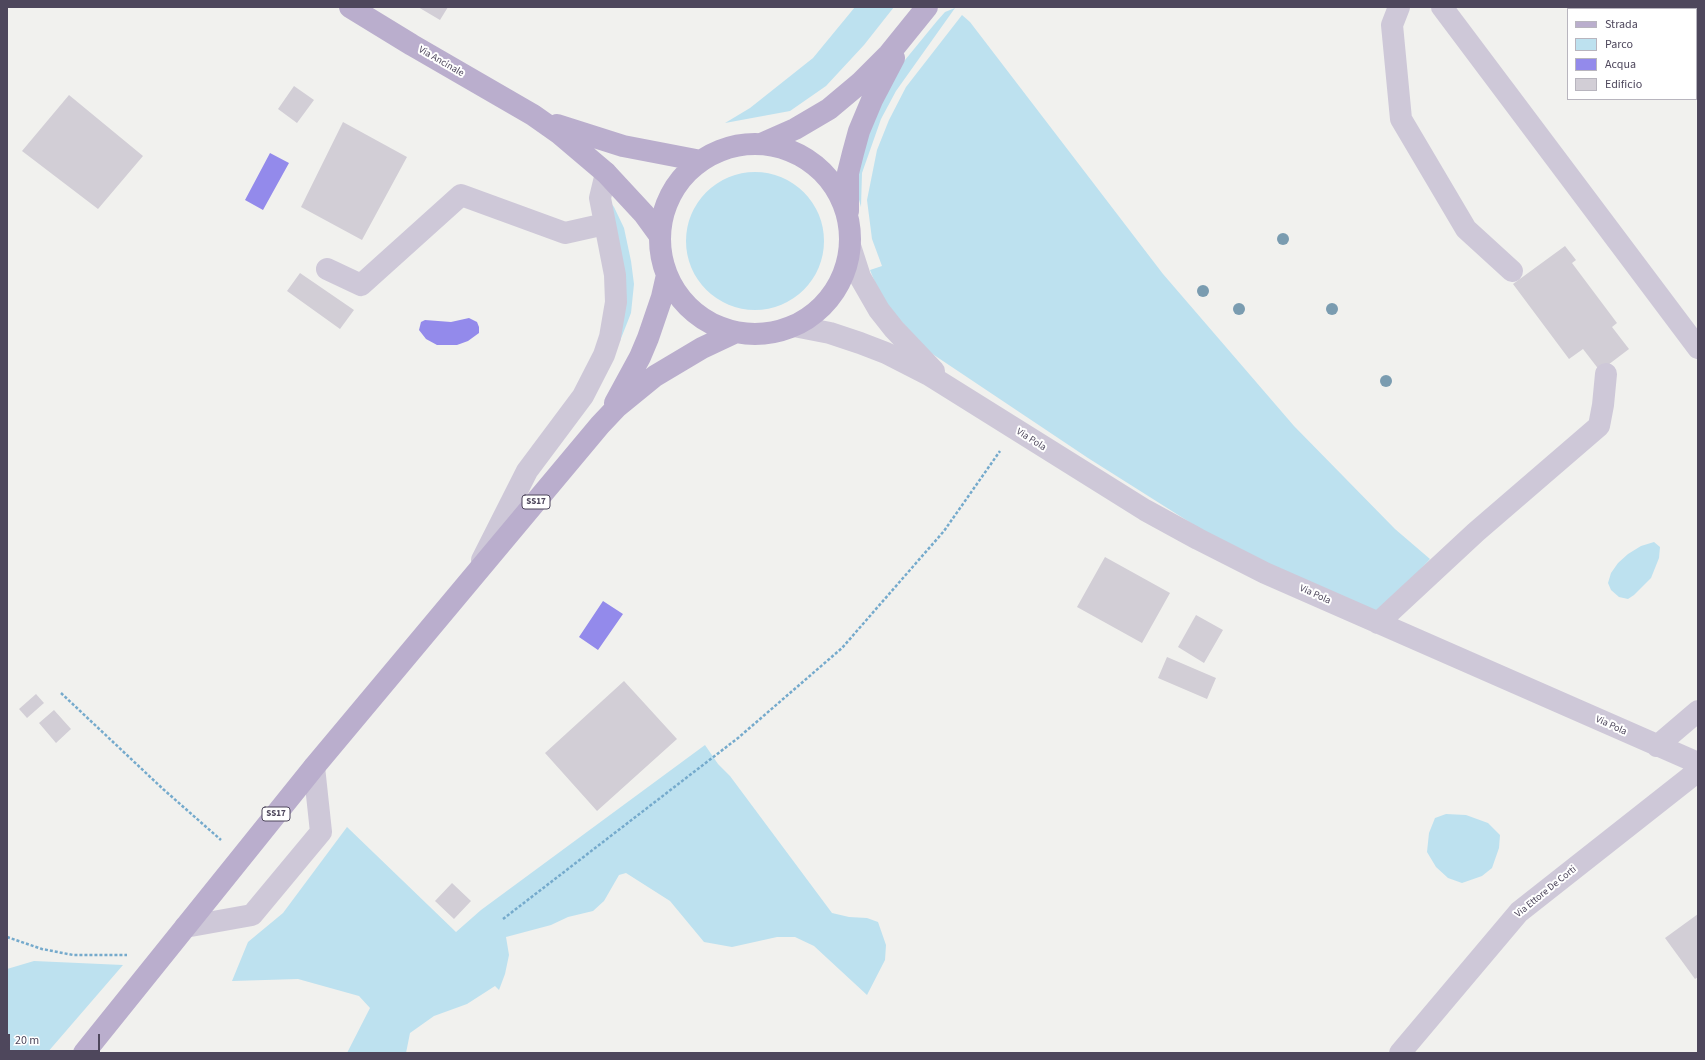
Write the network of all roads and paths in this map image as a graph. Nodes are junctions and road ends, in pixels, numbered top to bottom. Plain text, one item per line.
1 (350, 7) edge
2 (1398, 7) edge
3 (1442, 7) edge
4 (921, 15) edge
5 (534, 115) junction
6 (761, 144) junction
7 (701, 161) junction
8 (606, 173) junction
9 (848, 219) junction
10 (605, 224) junction
11 (660, 236) junction
12 (850, 246) junction
13 (327, 269) dead end
14 (1512, 271) dead end
15 (667, 275) junction
16 (794, 326) junction
17 (736, 332) junction
18 (1698, 348) edge
19 (1606, 374) dead end
20 (952, 388) junction
21 (600, 425) junction
22 (1015, 430) junction
23 (472, 579) junction
24 (1378, 623) junction
25 (61, 693) dead end
26 (1698, 711) edge
27 (1657, 746) junction
28 (1692, 754) edge
29 (314, 767) junction
30 (1698, 771) edge
31 (241, 857) junction
32 (503, 919) dead end
33 (185, 927) junction
34 (7, 938) edge
35 (149, 971) junction
36 (84, 1053) edge
37 (1400, 1053) edge

1 - 5 main road, Via Ancinale
2 - 14 street
3 - 18 street
4 - 6 main road
4 - 9 main road
5 - 7 main road, Via Ancinale
5 - 8 main road, Via Ancinale
6 - 7 main road
6 - 9 main road
7 - 11 main road
8 - 10 street
8 - 11 main road, Via Ancinale
9 - 12 main road
10 - 13 street
10 - 23 street
11 - 15 main road
12 - 16 main road
12 - 20 street, Via Pola
15 - 17 main road
15 - 21 main road
16 - 17 main road
16 - 20 street, Via Pola
17 - 21 main road
19 - 24 street
20 - 22 street, Via Pola
21 - 23 main road, SS17
22 - 24 street, Via Pola
22 - 32 path
23 - 29 main road, SS17
24 - 27 street, Via Pola
25 - 31 path
26 - 27 street
27 - 28 street, Via Pola
29 - 31 main road, SS17
29 - 33 street
30 - 37 street, Via Ettore De Corti
31 - 33 main road, SS17
33 - 35 main road, SS17
34 - 35 path
35 - 36 main road, SS17

